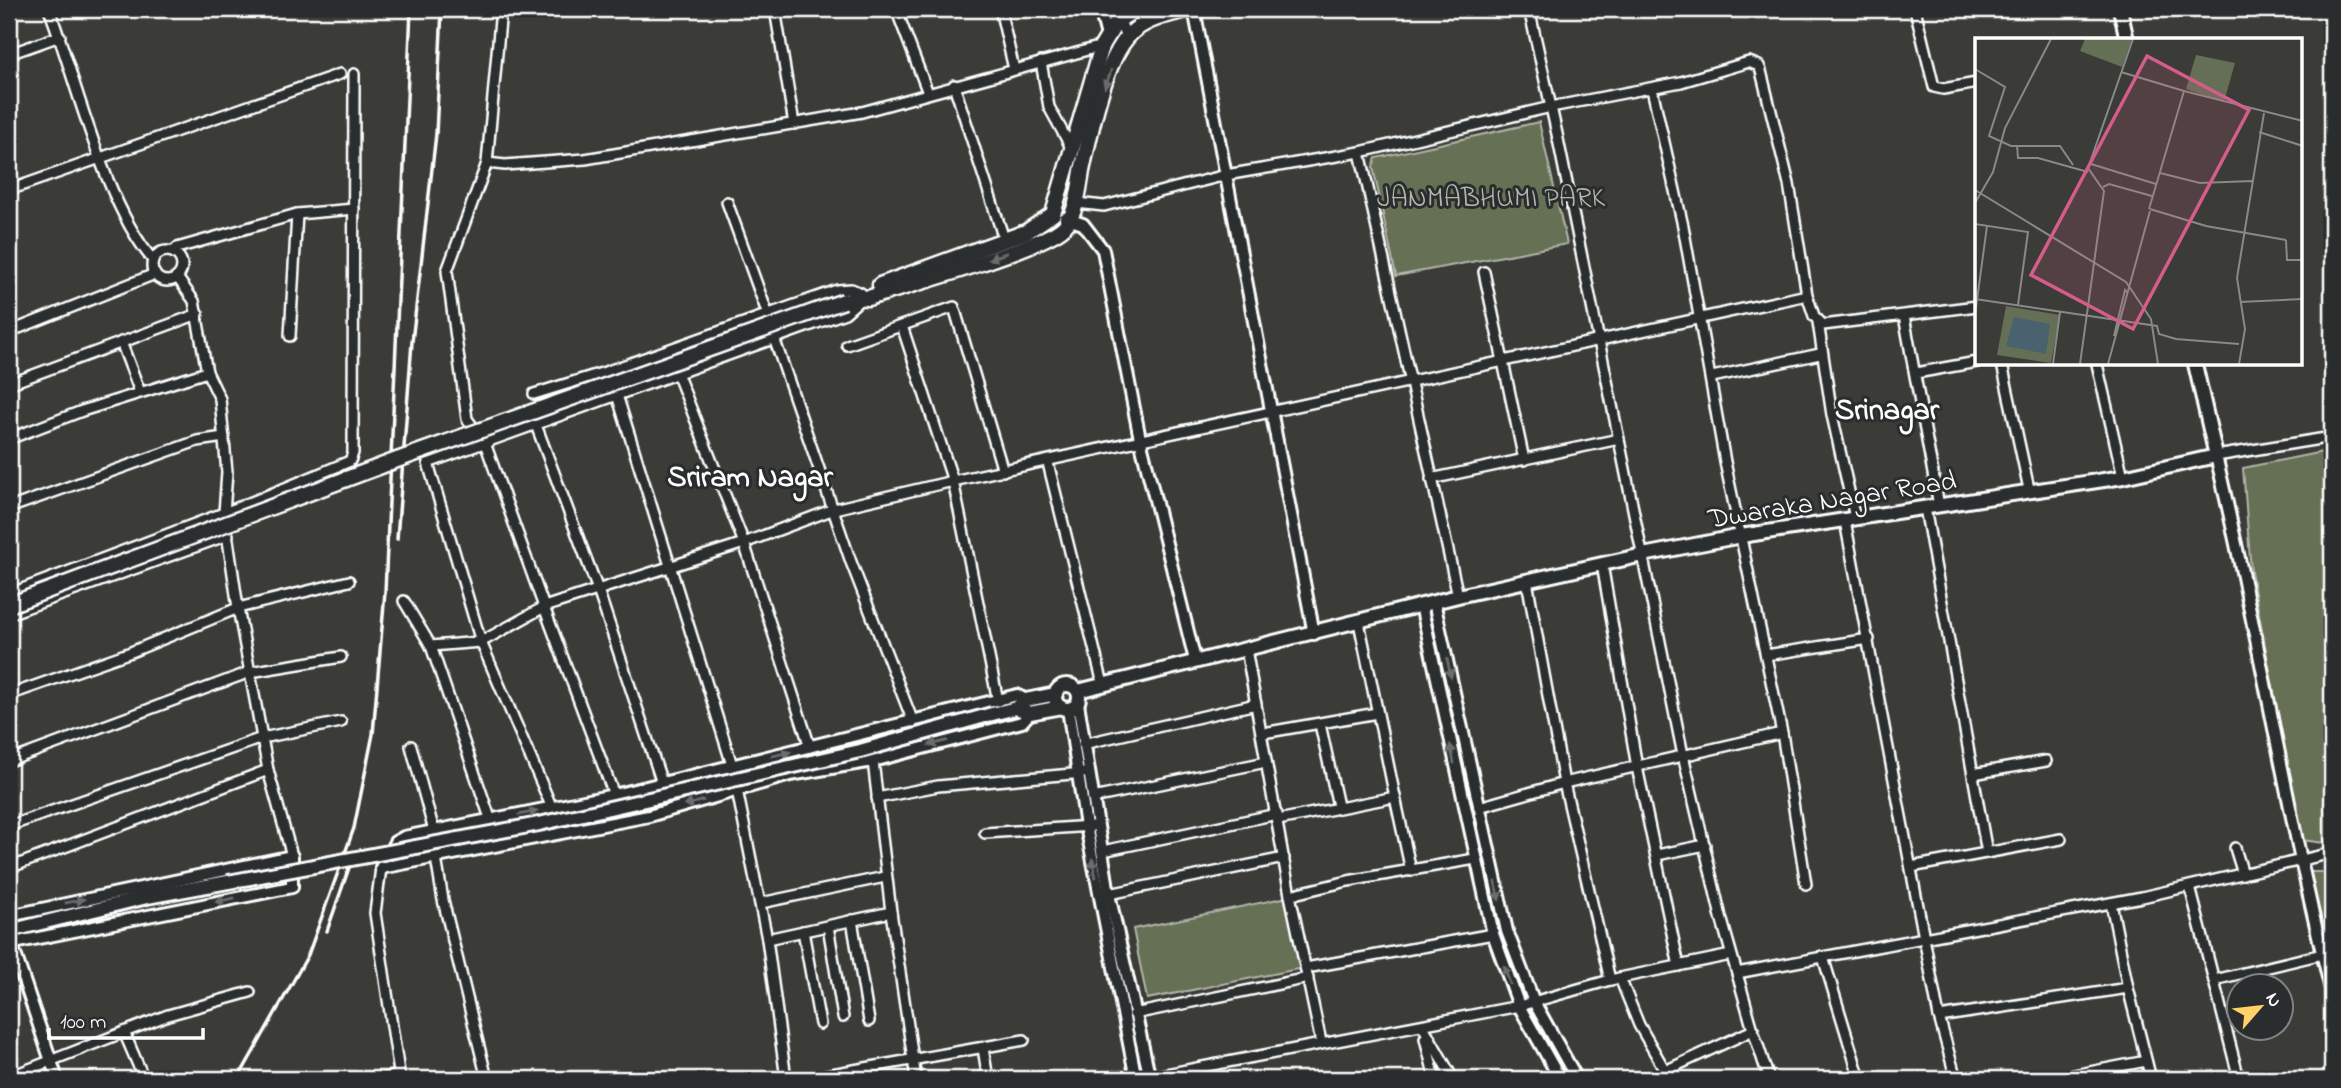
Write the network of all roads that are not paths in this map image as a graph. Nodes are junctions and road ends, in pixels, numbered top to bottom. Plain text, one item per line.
1 (49, 9) edge
2 (501, 9) edge
3 (775, 9) edge
4 (896, 9) edge
5 (1000, 9) edge
6 (1100, 9) edge
7 (1136, 9) edge
8 (1193, 9) edge
9 (1529, 9) edge
10 (1915, 9) edge
11 (2120, 9) edge
12 (1116, 15) edge
13 (60, 36) junction
14 (1126, 37) junction
15 (2127, 38) edge
16 (1105, 41) junction
17 (9, 54) edge
18 (1041, 62) junction
19 (1014, 69) junction
20 (340, 74) dead end
21 (354, 74) dead end
22 (1975, 83) edge
23 (954, 85) junction
24 (1652, 89) junction
25 (928, 93) junction
26 (1551, 107) junction
27 (794, 124) junction
28 (1073, 151) junction
29 (1360, 152) junction
30 (100, 157) junction
31 (487, 163) junction
32 (1226, 175) junction
33 (9, 190) edge
34 (727, 202) dead end
35 (1076, 203) junction
36 (355, 209) junction
37 (298, 214) junction
38 (1053, 214) junction
39 (1069, 219) junction
40 (1004, 240) junction
41 (173, 252) junction
42 (153, 260) junction
43 (1484, 272) dead end
44 (155, 274) junction
45 (177, 277) junction
46 (1807, 295) junction
47 (855, 297) junction
48 (1975, 306) edge
49 (198, 314) junction
50 (768, 315) junction
51 (1904, 316) junction
52 (1701, 318) junction
53 (1818, 322) junction
54 (902, 326) junction
55 (9, 332) edge
56 (290, 336) dead end
57 (774, 338) junction
58 (1598, 339) junction
59 (121, 342) junction
60 (847, 345) dead end
61 (1820, 354) junction
62 (1503, 359) junction
63 (1975, 362) edge
64 (2002, 366) edge
65 (2097, 366) edge
66 (2195, 366) edge
67 (207, 372) junction
68 (677, 373) junction
69 (1916, 373) junction
70 (1712, 377) junction
71 (1408, 380) junction
72 (9, 384) edge
73 (140, 392) junction
74 (534, 394) dead end
75 (617, 395) junction
76 (1273, 412) junction
77 (536, 425) junction
78 (224, 437) junction
79 (2332, 437) edge
80 (9, 439) edge
81 (1140, 439) junction
82 (1619, 439) junction
83 (485, 443) junction
84 (2216, 456) junction
85 (1524, 460) junction
86 (1048, 463) junction
87 (1003, 471) junction
88 (2123, 477) junction
89 (1432, 479) junction
90 (953, 481) junction
91 (2029, 489) junction
92 (1939, 506) junction
93 (9, 508) edge
94 (1925, 508) junction
95 (834, 509) junction
96 (224, 513) junction
97 (1850, 520) junction
98 (228, 535) junction
99 (1741, 536) junction
100 (744, 543) junction
101 (1643, 555) junction
102 (1602, 564) junction
103 (671, 566) junction
104 (349, 581) dead end
105 (1527, 581) junction
106 (598, 590) junction
107 (9, 594) edge
108 (1458, 596) junction
109 (404, 601) dead end
110 (1434, 602) junction
111 (9, 605) edge
112 (1421, 605) junction
113 (544, 607) junction
114 (238, 608) junction
115 (9, 614) edge
116 (1359, 622) junction
117 (1314, 634) junction
118 (1869, 639) junction
119 (481, 642) junction
120 (431, 646) junction
121 (1246, 649) junction
122 (1766, 655) junction
123 (341, 657) dead end
124 (1195, 660) junction
125 (250, 672) junction
126 (1103, 684) junction
127 (1056, 694) junction
128 (9, 695) edge
129 (998, 701) junction
130 (1071, 702) junction
131 (1021, 704) junction
132 (1256, 704) junction
133 (1030, 713) junction
134 (1377, 713) junction
135 (341, 722) dead end
136 (913, 722) junction
137 (1320, 724) junction
138 (1263, 733) junction
139 (1782, 733) junction
140 (262, 738) junction
141 (1083, 744) junction
142 (411, 746) dead end
143 (810, 747) junction
144 (1683, 755) junction
145 (9, 761) edge
146 (873, 761) junction
147 (2046, 761) dead end
148 (1266, 762) junction
149 (732, 765) junction
150 (1637, 767) junction
151 (268, 770) junction
152 (1083, 773) junction
153 (1973, 774) junction
154 (662, 783) junction
155 (1564, 783) junction
156 (737, 790) junction
157 (614, 795) junction
158 (1395, 797) junction
159 (877, 798) junction
160 (1093, 798) junction
161 (1338, 806) junction
162 (1479, 807) junction
163 (552, 808) junction
164 (1277, 817) junction
165 (491, 821) junction
166 (9, 826) edge
167 (1091, 826) junction
168 (434, 831) junction
169 (985, 833) dead end
170 (2062, 839) dead end
171 (1705, 845) junction
172 (2235, 848) dead end
173 (1102, 851) junction
174 (1987, 853) junction
175 (2332, 853) edge
176 (1657, 855) junction
177 (292, 856) junction
178 (436, 858) junction
179 (1284, 858) junction
180 (1475, 859) junction
181 (2300, 859) junction
182 (1911, 867) junction
183 (9, 868) edge
184 (1411, 871) junction
185 (379, 872) junction
186 (2243, 874) junction
187 (885, 877) junction
188 (1806, 884) dead end
189 (2190, 887) junction
190 (1110, 894) junction
191 (1290, 895) junction
192 (761, 903) junction
193 (2111, 903) junction
194 (891, 912) junction
195 (9, 916) edge
196 (852, 920) junction
197 (828, 926) junction
198 (803, 931) junction
199 (1493, 934) junction
200 (1924, 938) junction
201 (9, 939) edge
202 (767, 939) junction
203 (2322, 954) junction
204 (1731, 955) junction
205 (1823, 957) junction
206 (1679, 966) junction
207 (1307, 973) junction
208 (1737, 973) junction
209 (1620, 978) junction
210 (1610, 980) junction
211 (2214, 980) junction
212 (2128, 988) junction
213 (2332, 988) edge
214 (250, 992) dead end
215 (1534, 1002) junction
216 (1519, 1006) junction
217 (1135, 1014) junction
218 (843, 1017) dead end
219 (1939, 1017) junction
220 (869, 1021) dead end
221 (820, 1024) dead end
222 (1423, 1026) junction
223 (1753, 1030) junction
224 (124, 1032) junction
225 (1024, 1040) dead end
226 (1321, 1042) junction
227 (983, 1048) junction
228 (913, 1058) junction
229 (51, 1060) junction
230 (2146, 1061) junction
231 (852, 1075) edge
232 (1667, 1075) edge
233 (9, 1077) edge
234 (400, 1077) edge
235 (1150, 1078) edge
236 (57, 1079) edge
237 (144, 1079) edge
238 (381, 1079) edge
239 (487, 1079) edge
240 (786, 1079) edge
241 (803, 1079) edge
242 (916, 1079) edge
243 (988, 1079) edge
244 (1136, 1079) edge
245 (1435, 1079) edge
246 (1453, 1079) edge
247 (1560, 1079) edge
248 (1577, 1079) edge
249 (1769, 1079) edge
250 (1860, 1079) edge
251 (1956, 1079) edge
252 (2053, 1079) edge
253 (2151, 1079) edge
254 (2239, 1079) edge

1 - 13 street
2 - 31 street
3 - 27 street
4 - 25 street
5 - 19 street
6 - 16 street
7 - 12 highway
8 - 14 highway
8 - 32 street
9 - 26 street
10 - 22 street
11 - 15 main road
12 - 14 street
12 - 16 highway
13 - 17 street
13 - 30 street
14 -> 35 highway
16 - 18 street
16 - 28 highway
18 - 19 street
18 - 28 street
19 - 23 street
20 - 30 street
21 - 36 street
23 - 25 street
23 - 40 street
24 - 26 street
24 - 46 street
24 - 52 street
25 - 27 street
26 - 29 street
26 - 58 street
27 - 31 street
28 - 38 highway
29 - 32 street
29 - 71 street
30 - 33 street
30 - 42 street
31 - 83 street
32 - 35 street
32 - 76 street
34 - 50 street
35 - 39 highway
36 - 37 street
36 - 96 street
37 - 41 street
37 - 56 street
38 - 39 street
38 - 40 highway
39 -> 47 highway
39 - 81 street
40 - 47 highway
41 - 42 street
41 - 45 street
42 - 44 street
43 - 62 street
44 - 45 street
44 - 55 street
45 - 49 street
46 - 52 street
46 - 53 street
47 - 50 street
47 - 57 street
47 - 111 highway, bridge
48 - 51 street
49 - 59 street
49 - 67 street
50 - 74 street
51 - 53 street
51 - 69 street
52 - 58 street
52 - 70 street
53 - 61 street
54 - 60 street
54 - 87 street
54 - 90 street
57 - 68 street
57 - 95 street
58 - 62 street
58 - 82 street
59 - 72 street
59 - 73 street
61 - 70 street
61 - 97 street
62 - 71 street
62 - 85 street
63 - 69 street
64 - 91 street
65 - 88 street
66 - 84 main road
67 - 73 street
67 - 78 street
68 - 75 street
68 - 100 street
69 - 92 street
70 - 99 street
71 - 76 street
71 - 89 street
73 - 80 street
75 - 77 street
75 - 103 street
76 - 81 street
76 - 117 street
77 - 83 street
77 - 106 street
78 - 93 street
78 - 96 street
79 - 84 street
81 - 86 street
81 - 124 street
82 - 85 street
82 - 101 street
83 - 113 street
83 - 119 street
84 - 88 main road, Dwaraka Nagar Road
84 - 181 street
85 - 89 street
86 - 87 street
86 - 126 street
87 - 90 street
88 - 91 main road, Dwaraka Nagar Road
89 - 108 street
90 - 95 street
90 - 129 street
91 - 92 main road, Dwaraka Nagar Road
92 - 94 main road, Dwaraka Nagar Road
94 - 97 main road, Dwaraka Nagar Road
94 - 153 street
95 - 100 street
95 - 136 street
96 - 98 street
96 - 107 street
97 - 99 main road, Dwaraka Nagar Road
97 - 118 street
98 - 114 street
98 - 115 street
99 - 101 main road, Dwaraka Nagar Road
99 - 122 street
100 - 103 street
100 - 143 street
101 - 102 main road, Dwaraka Nagar Road
101 - 144 street
102 - 105 main road, Dwaraka Nagar Road
102 - 150 street
103 - 106 street
103 - 149 street
104 - 114 street
105 - 108 main road, Dwaraka Nagar Road
105 - 155 street
106 - 113 street
106 - 154 street
108 - 110 main road, Dwaraka Nagar Road
109 - 120 street
110 - 112 main road, Dwaraka Nagar Road
110 -> 162 street
112 - 116 main road, Dwaraka Nagar Road
180 -> 112 street
113 - 119 street
113 - 157 street
114 - 125 street
114 - 128 street
116 - 117 main road, Dwaraka Nagar Road
116 - 134 street
117 - 121 main road, Dwaraka Nagar Road
118 - 122 street
118 - 182 street
119 - 120 street
119 - 163 street
120 - 165 street
121 - 124 main road, Dwaraka Nagar Road
121 - 132 street
122 - 139 street
123 - 125 street
124 - 126 main road, Dwaraka Nagar Road
125 - 140 street
125 - 145 street
126 - 130 main road, Dwaraka Nagar Road
127 - 130 main road
127 - 130 main road
127 - 131 main road
129 - 131 street
129 - 136 street
130 - 133 main road
130 - 141 street
130 - 152 street
131 - 133 main road
131 - 201 main road, bridge
132 - 138 street
132 - 141 street
133 -> 146 street
134 - 137 street
134 - 158 street
135 - 140 street
136 - 143 street
137 - 138 street
137 - 161 street
138 - 148 street
139 - 144 street
139 - 188 street
140 - 151 street
140 - 166 street
141 - 152 street
142 - 168 street
149 -> 143 street
144 - 150 street
144 - 171 street
146 - 156 street
146 - 159 street
147 - 153 street
148 - 160 street
148 - 164 street
149 - 154 street
149 - 156 street
150 - 155 street
150 - 176 street
151 - 177 street
151 - 183 street
152 - 159 street
152 - 160 street
152 - 167 street
153 - 174 street
154 - 157 street
155 - 162 street
155 - 210 street
156 -> 178 street
156 - 192 street
157 - 163 street
158 - 161 street
158 - 184 street
159 - 187 street
160 - 167 street
161 - 164 street
162 -> 215 street
165 -> 163 street
164 - 173 street
164 - 179 street
165 - 168 street
167 - 169 street
167 - 173 street
244 -> 167 street
168 - 185 street
170 - 174 street
171 - 176 street
171 - 204 street
172 - 186 street
173 - 190 street
174 - 182 street
175 - 181 street
176 - 206 street
195 -> 177 street
177 -> 201 street
178 - 185 street
178 - 239 street
179 - 190 street
179 - 191 street
180 - 184 street
180 - 199 street
181 - 186 street
181 - 203 street
182 - 200 street
184 - 191 street
185 - 234 street
186 - 189 street
187 - 192 street
187 - 194 street
189 - 193 street
189 - 211 street
190 - 217 street
191 - 207 street
192 - 202 street
193 - 200 street
193 - 212 street
194 - 196 street
194 - 228 street
196 - 197 street
196 - 220 street
197 - 198 street
197 - 218 street
198 - 202 street
198 - 221 street
199 - 207 street
216 -> 199 street
200 - 205 street
200 - 219 street
201 - 229 street
202 - 240 street
203 - 211 street
203 - 213 street
204 - 206 street
204 - 208 street
205 - 208 street
205 - 250 street
206 - 209 street
207 - 217 street
207 - 226 street
208 - 223 street
209 - 210 street
209 - 232 street
210 - 215 street
211 - 254 street
212 - 219 street
212 - 230 street
214 - 224 street
215 - 216 street
215 - 248 street
216 - 222 street
216 - 247 street
217 - 235 street
219 - 251 street
222 - 226 street
222 - 245 street
222 - 246 street
223 - 232 street
223 - 249 street
224 - 229 street
224 - 237 street
225 - 227 street
226 - 235 street
227 - 228 street
227 - 243 street
228 - 231 street
228 - 242 street
229 - 233 street
229 - 236 street
230 - 252 street
230 - 253 street
231 - 241 street
234 - 238 street

